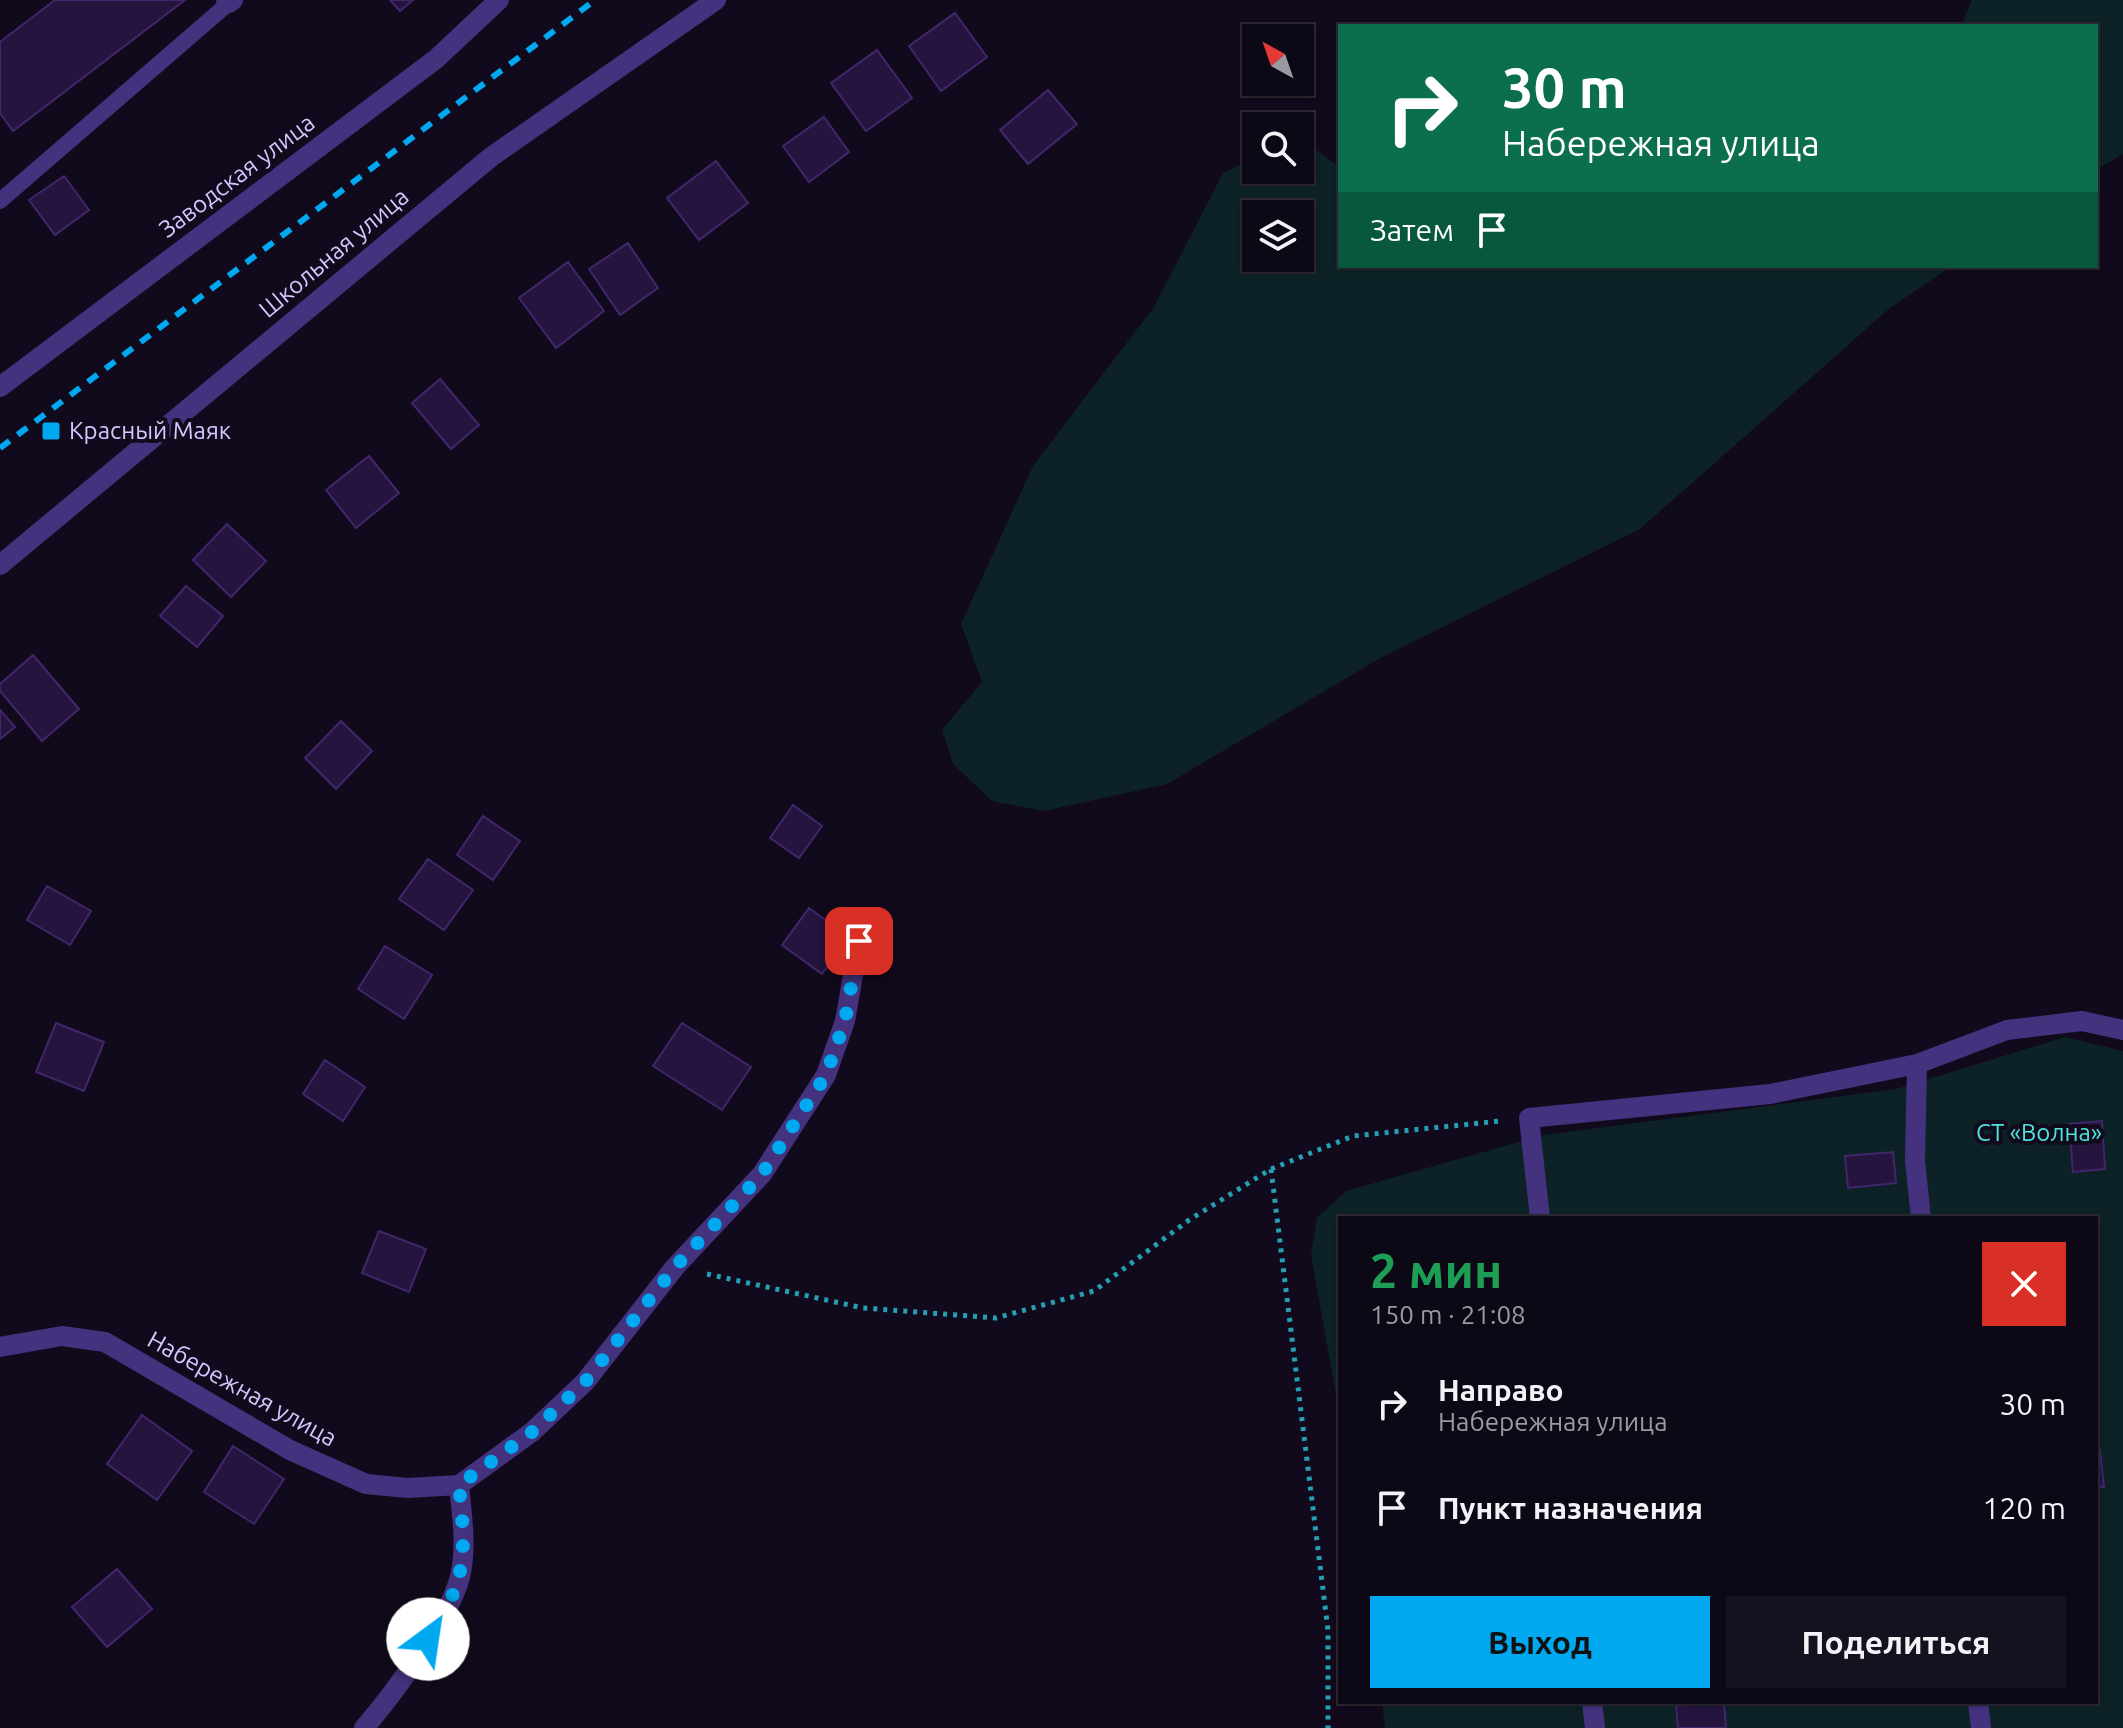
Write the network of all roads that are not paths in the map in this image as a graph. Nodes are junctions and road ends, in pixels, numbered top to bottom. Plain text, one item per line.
1 (499, 0) edge
2 (716, 0) edge
3 (229, 1) edge
4 (0, 201) edge
5 (0, 387) edge
6 (0, 565) edge
7 (859, 941) dead end
8 (2123, 1030) edge
9 (1917, 1064) junction
10 (1540, 1216) edge
11 (1921, 1216) edge
12 (0, 1347) edge
13 (459, 1485) junction
14 (1592, 1704) edge
15 (1978, 1704) edge
16 (364, 1728) edge
17 (1595, 1728) edge
18 (1981, 1728) edge

1 - 5 street, Заводская улица
2 - 6 street, Школьная улица
3 - 4 lane
7 - 13 street
8 - 9 street
9 - 10 street
9 - 11 street
12 - 13 street, Набережная улица
13 - 16 street
14 - 17 street
15 - 18 street

